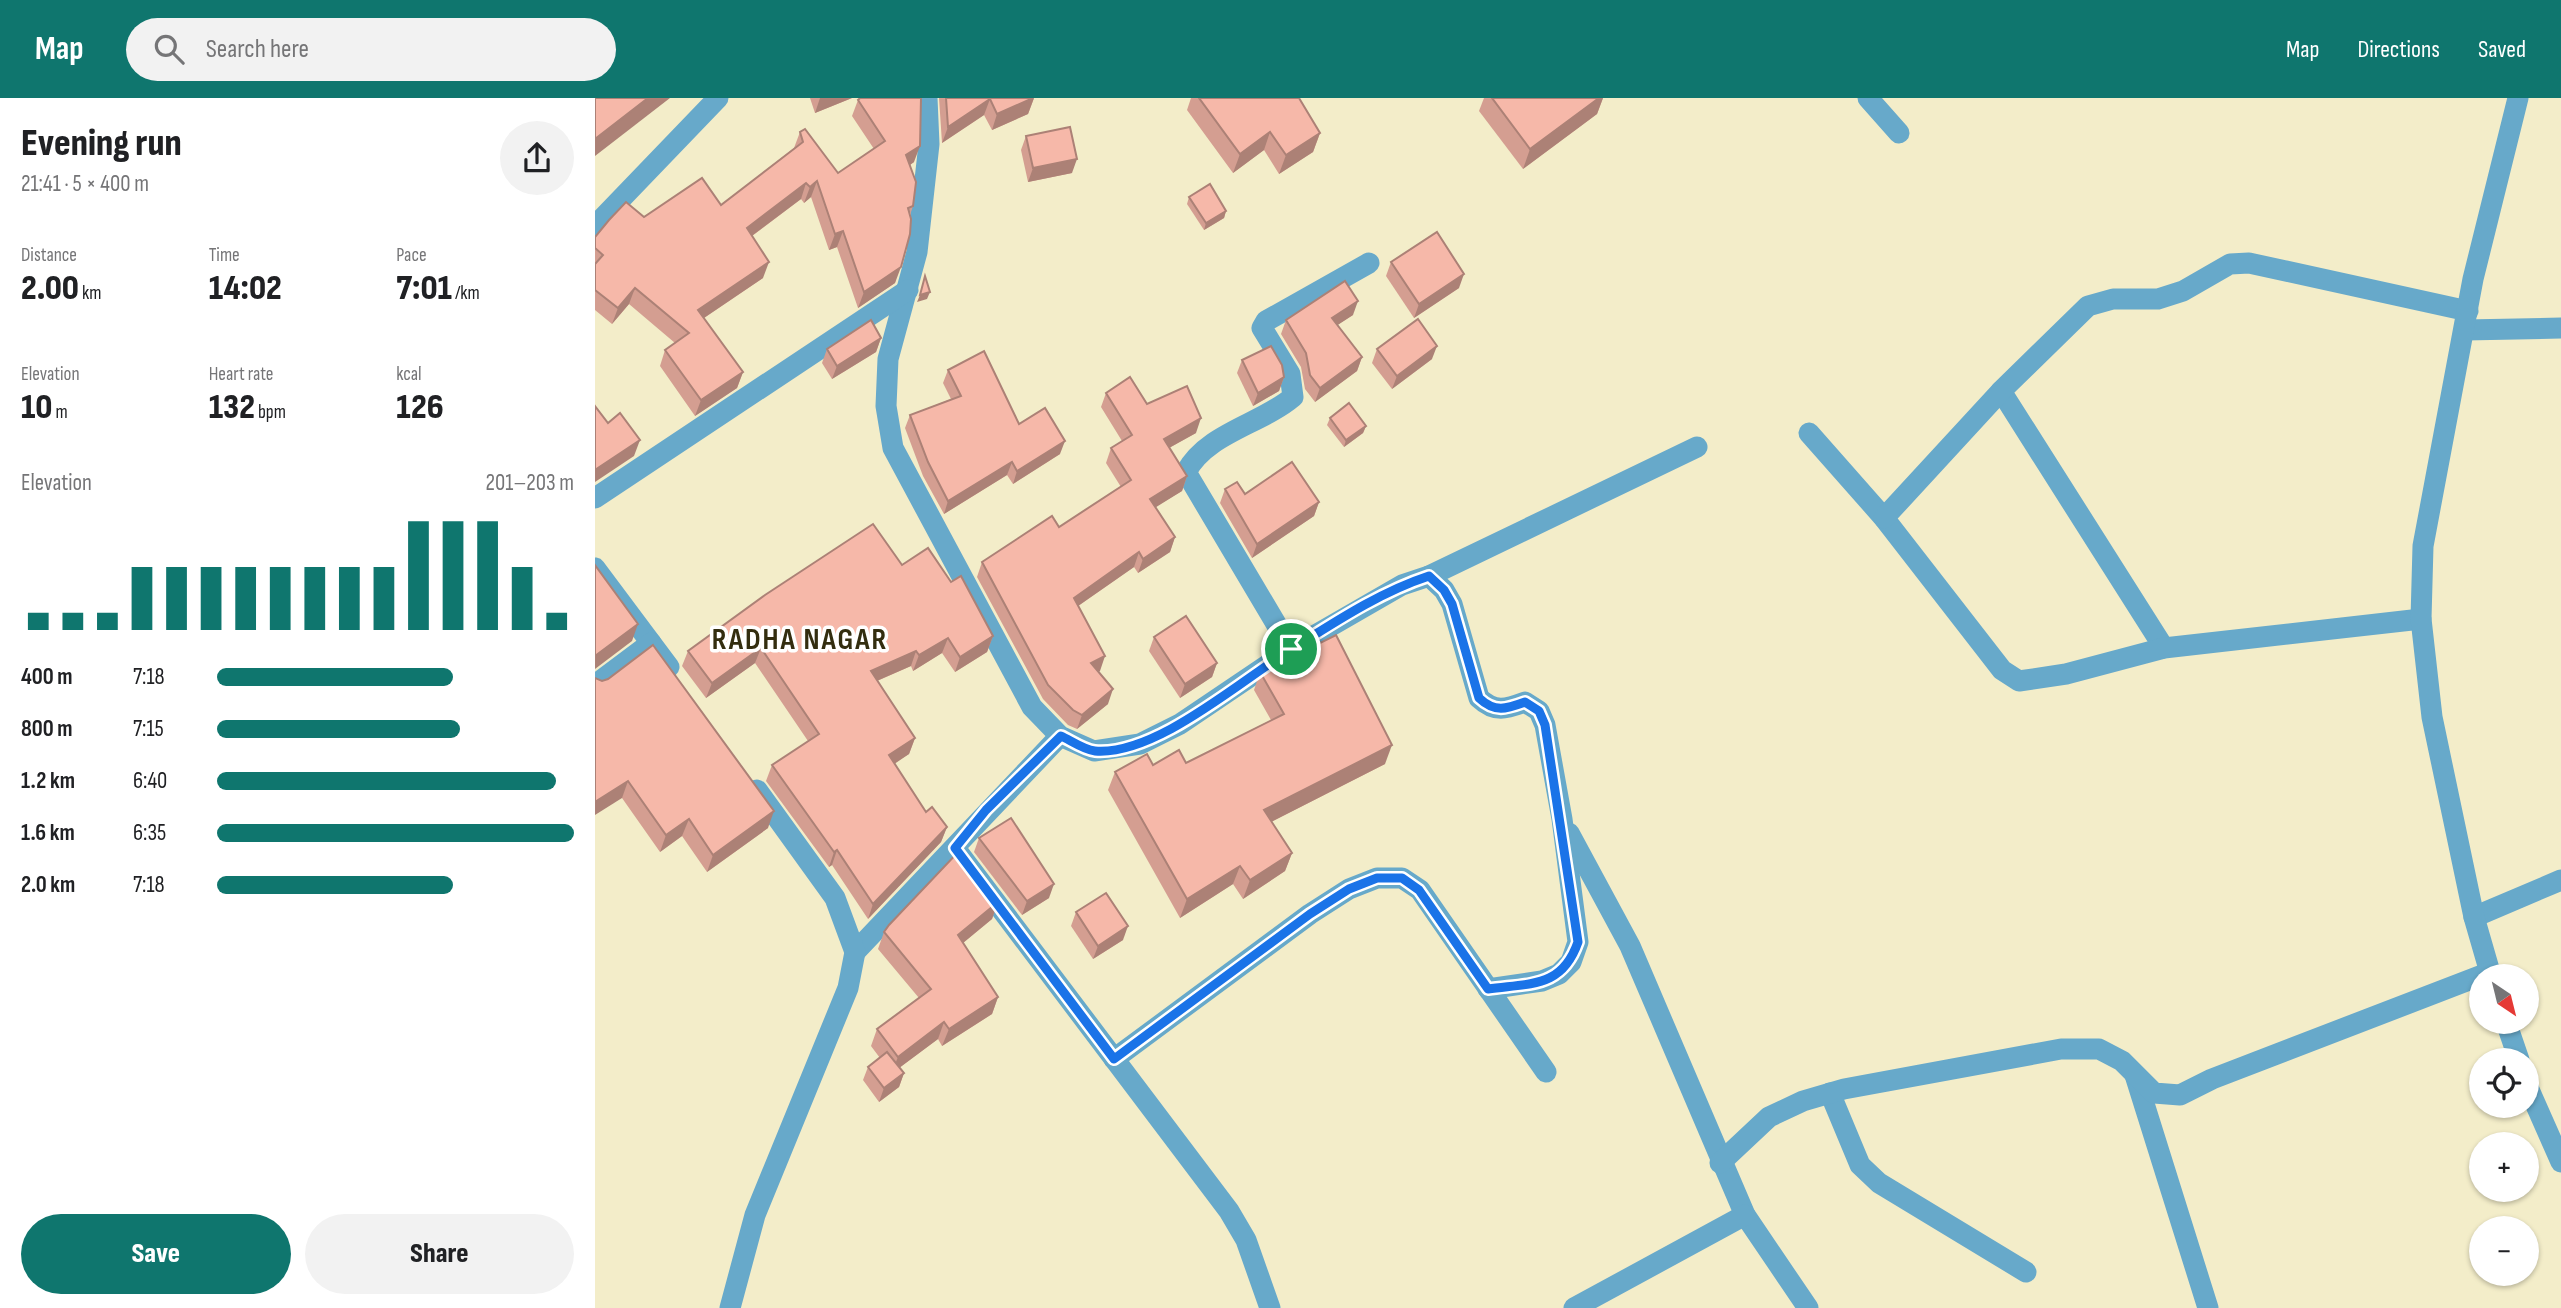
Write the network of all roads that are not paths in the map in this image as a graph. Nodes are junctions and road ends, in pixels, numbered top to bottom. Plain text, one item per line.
1 (718, 98) edge
2 (927, 98) edge
3 (1868, 98) edge
4 (2518, 98) edge
5 (1899, 133) dead end
6 (595, 226) edge
7 (1369, 263) dead end
8 (908, 290) junction
9 (2466, 320) junction
10 (2561, 328) edge
11 (2001, 391) junction
12 (1809, 433) dead end
13 (1697, 447) dead end
14 (595, 498) edge
15 (1884, 518) junction
16 (595, 568) edge
17 (1429, 576) junction
18 (2421, 620) junction
19 (651, 643) junction
20 (2164, 648) junction
21 (1291, 649) junction
22 (595, 685) edge
23 (683, 687) edge
24 (1061, 736) junction
25 (747, 776) edge
26 (1562, 819) junction
27 (955, 848) junction
28 (2561, 880) edge
29 (2474, 916) junction
30 (856, 952) junction
31 (2488, 964) edge
32 (2469, 982) edge
33 (1488, 989) junction
34 (1114, 1059) junction
35 (1546, 1072) dead end
36 (2134, 1073) junction
37 (1830, 1093) junction
38 (2539, 1103) edge
39 (2552, 1122) edge
40 (2561, 1162) edge
41 (1720, 1163) junction
42 (1745, 1215) junction
43 (2026, 1272) dead end
44 (730, 1308) edge
45 (1270, 1308) edge
46 (1574, 1308) edge
47 (1808, 1308) edge
48 (2208, 1308) edge

1 - 6 street
2 - 8 street
3 - 5 street
4 - 9 street
7 - 21 street
8 - 14 street
8 - 24 street
9 - 10 street
9 - 11 street
9 - 18 street
11 - 15 street
11 - 20 street
12 - 15 street
13 - 17 street
15 - 20 street
16 - 19 street
17 - 21 street
17 - 26 street
18 - 20 street
18 - 29 street
19 - 22 street
19 - 23 street
21 - 24 street
24 - 27 street
25 - 30 street
26 - 33 street
26 - 41 street
27 - 30 street
27 - 34 street
28 - 29 street
29 - 31 street
30 - 44 street
32 - 36 street
33 - 34 street
33 - 35 street
34 - 45 street
36 - 37 street
36 - 48 street
37 - 41 street
37 - 43 street
38 - 39 street
39 - 40 street
41 - 42 street
42 - 46 street
42 - 47 street

